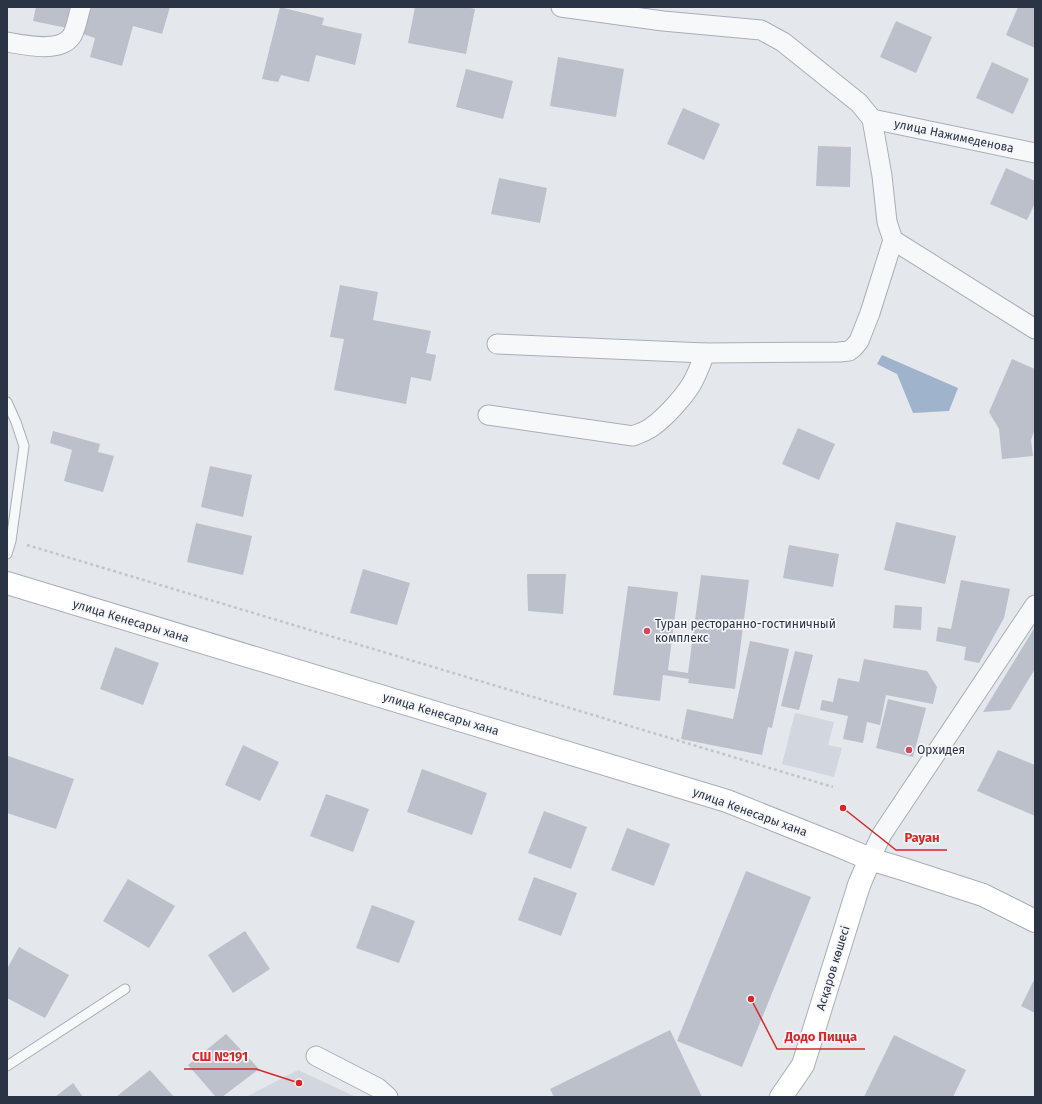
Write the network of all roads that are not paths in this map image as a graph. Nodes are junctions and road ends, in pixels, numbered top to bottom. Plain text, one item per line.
1 (81, 7) edge
2 (561, 7) edge
3 (594, 9) edge
4 (7, 42) edge
5 (872, 119) junction
6 (1035, 153) edge
7 (893, 240) junction
8 (1035, 329) edge
9 (497, 344) dead end
10 (706, 353) junction
11 (7, 402) edge
12 (488, 415) dead end
13 (7, 554) edge
14 (7, 583) edge
15 (1035, 605) edge
16 (870, 859) junction
17 (1035, 921) edge
18 (125, 989) dead end
19 (316, 1056) dead end
20 (7, 1066) edge
21 (388, 1097) edge
22 (781, 1097) edge

1 - 4 street
2 - 3 street
3 - 5 street
5 - 6 street, улица Нажимеденова
5 - 7 street
7 - 8 street
7 - 10 street
9 - 10 street
10 - 12 street
11 - 13 lane
14 - 16 street, улица Кенесары хана
15 - 16 street
16 - 17 street
16 - 22 street, Асқаров көшесі
18 - 20 lane
19 - 21 street

